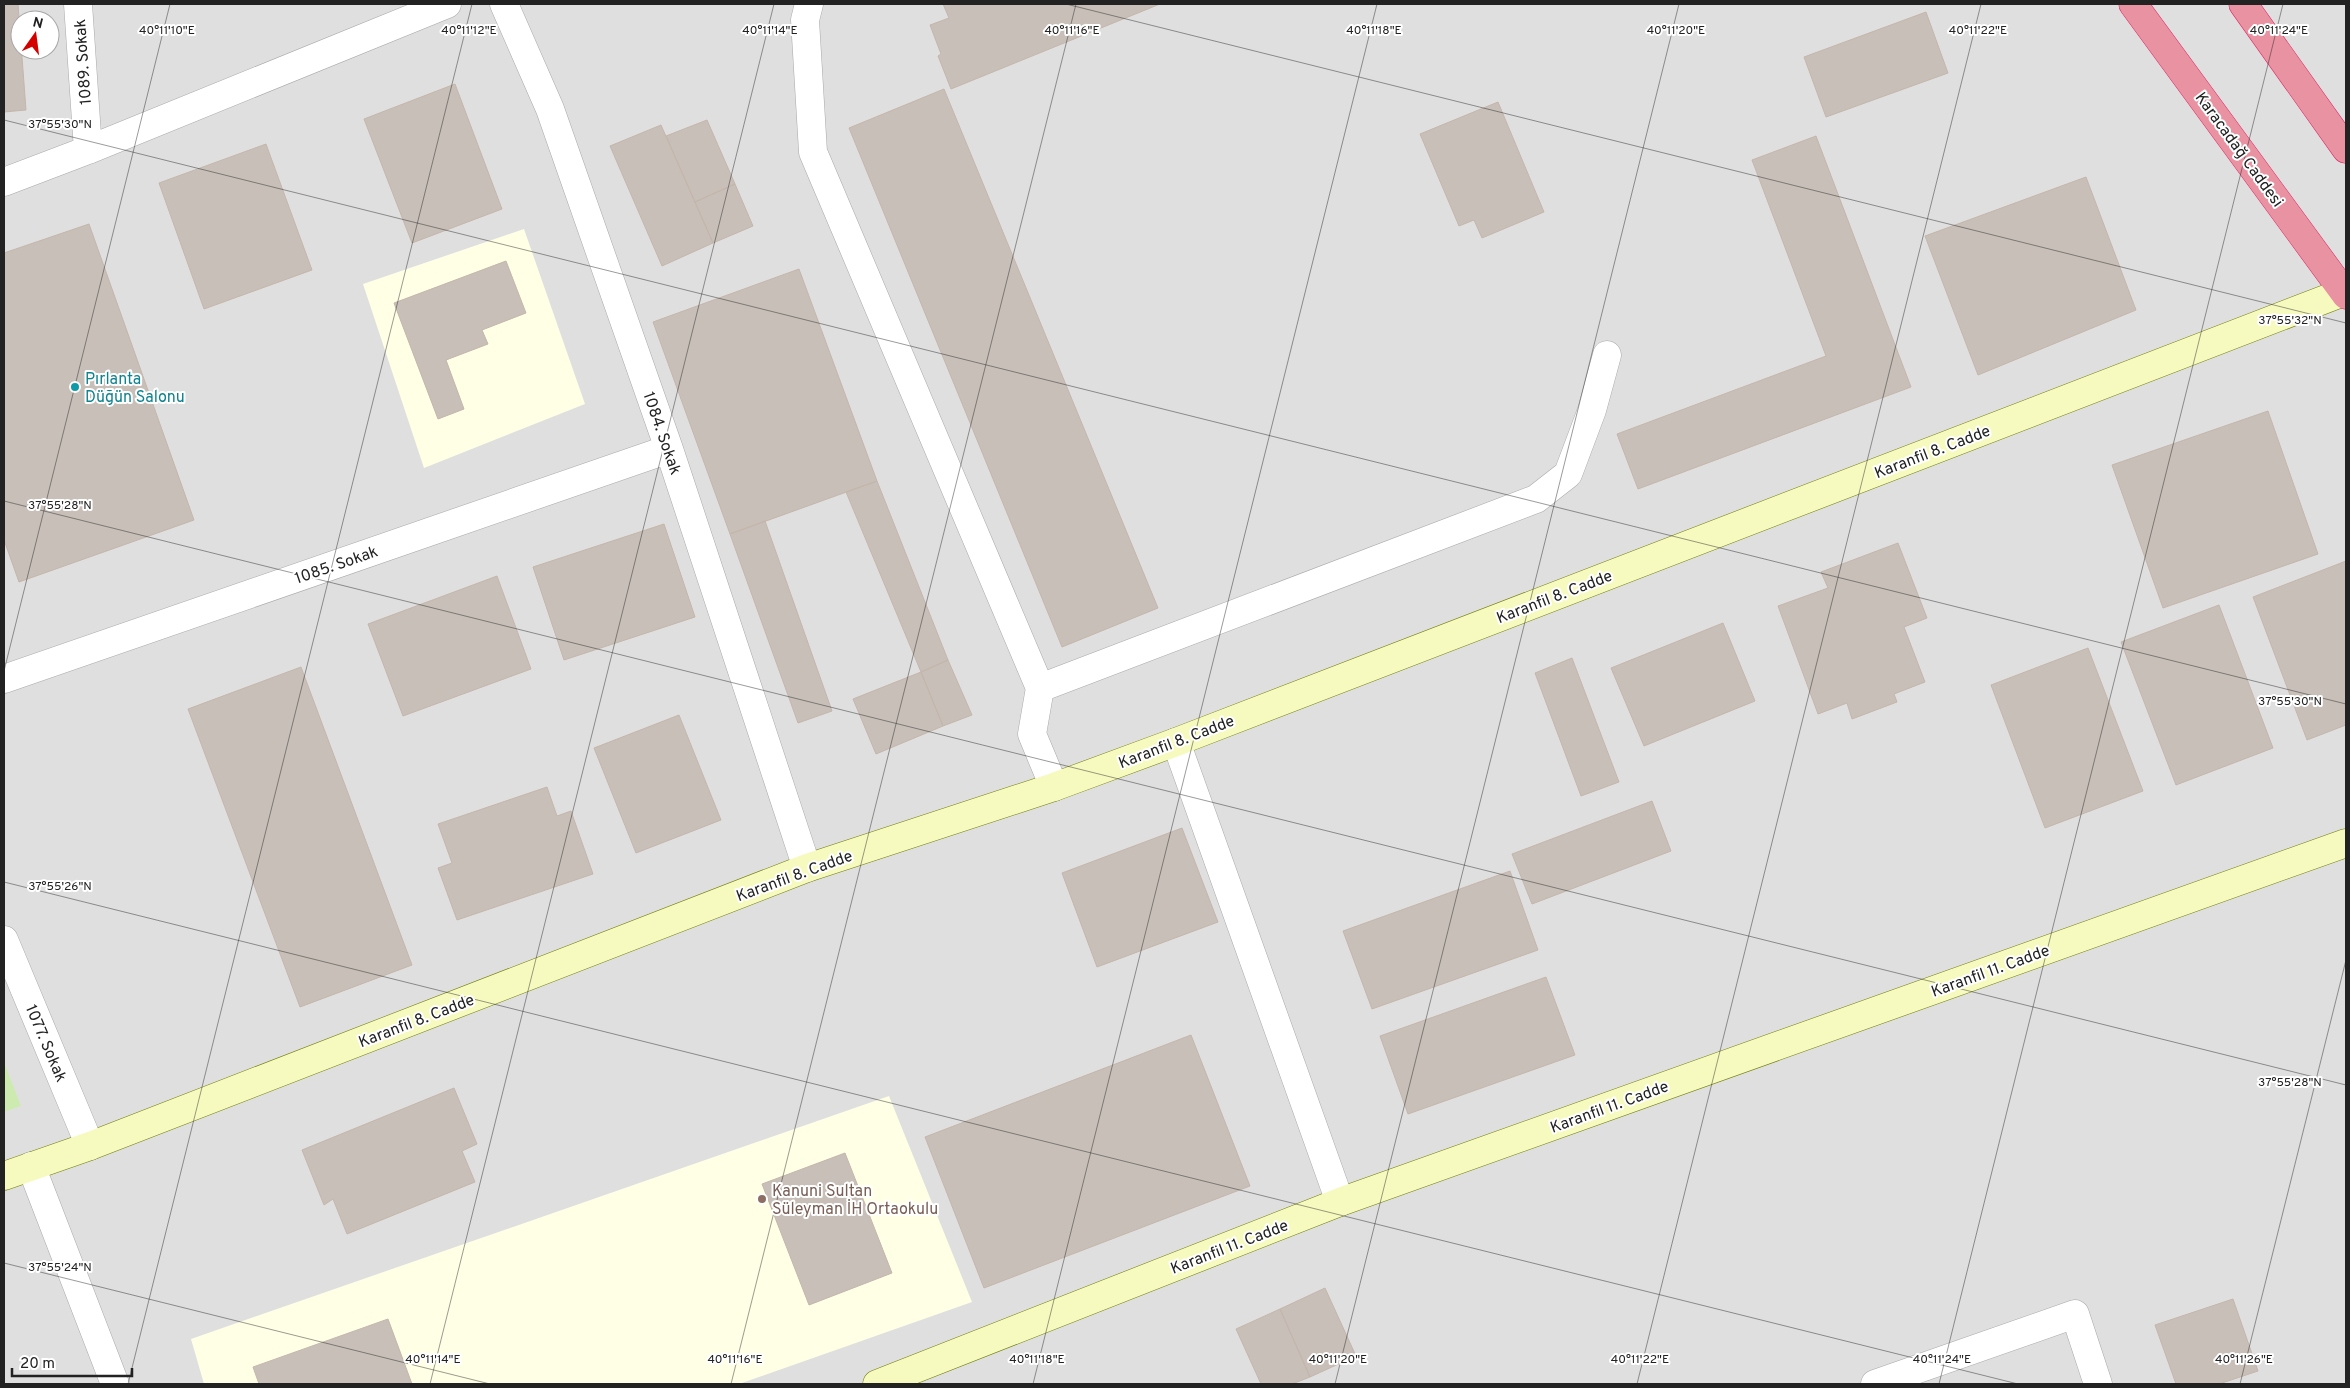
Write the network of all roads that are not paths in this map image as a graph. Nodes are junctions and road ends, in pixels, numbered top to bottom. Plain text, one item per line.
1 (78, 4) edge
2 (446, 4) edge
3 (504, 4) edge
4 (810, 4) edge
5 (2133, 4) edge
6 (2243, 4) edge
7 (2346, 149) edge
8 (88, 150) junction
9 (4, 182) edge
10 (2345, 294) edge
11 (1607, 355) dead end
12 (669, 448) junction
13 (4, 679) edge
14 (1040, 688) junction
15 (1176, 742) junction
16 (1054, 787) junction
17 (2346, 843) edge
18 (807, 868) junction
19 (4, 940) edge
20 (90, 1146) junction
21 (31, 1166) junction
22 (4, 1176) edge
23 (1340, 1202) junction
24 (115, 1384) edge
25 (877, 1384) edge
26 (1875, 1384) edge
27 (2098, 1384) edge

1 - 8 street, 1089. Sokak
2 - 8 street
3 - 12 street, 1084. Sokak
4 - 14 street
5 - 10 highway, Karacadağ Caddesi
6 - 7 highway
8 - 9 street
10 - 15 street, Karanfil 8. Cadde
11 - 14 street
12 - 13 street, 1085. Sokak
12 - 18 street, 1084. Sokak
14 - 16 street
15 - 16 street, Karanfil 8. Cadde
15 - 23 street
16 - 18 street, Karanfil 8. Cadde
17 - 23 street, Karanfil 11. Cadde
18 - 20 street, Karanfil 8. Cadde
19 - 20 street, 1077. Sokak
20 - 21 street, Karanfil 8. Cadde
21 - 22 street, Karanfil 8. Cadde
21 - 24 street
23 - 25 street, Karanfil 11. Cadde
26 - 27 street

